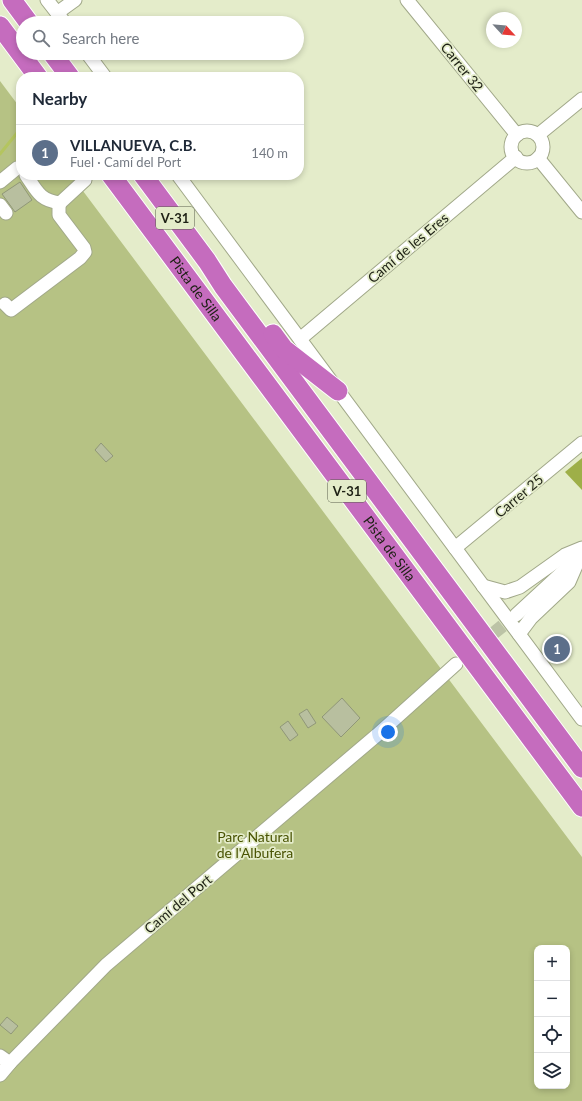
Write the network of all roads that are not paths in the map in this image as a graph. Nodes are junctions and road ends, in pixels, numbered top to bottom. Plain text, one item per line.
1 (12, 0) edge
2 (47, 0) edge
3 (75, 0) edge
4 (407, 0) edge
5 (25, 16) edge
6 (59, 16) edge
7 (63, 16) edge
8 (0, 26) edge
9 (16, 47) edge
10 (25, 60) edge
11 (57, 60) edge
12 (92, 60) edge
13 (34, 72) edge
14 (66, 72) edge
15 (101, 72) edge
16 (582, 99) edge
17 (517, 135) junction
18 (538, 135) junction
19 (516, 158) junction
20 (538, 158) junction
21 (16, 169) edge
22 (30, 180) edge
23 (85, 180) dead end
24 (115, 180) edge
25 (147, 180) edge
26 (182, 180) edge
27 (0, 182) edge
28 (60, 203) junction
29 (582, 212) edge
30 (207, 261) junction
31 (5, 304) dead end
32 (300, 339) junction
33 (338, 391) junction
34 (582, 443) edge
35 (455, 548) junction
36 (582, 550) edge
37 (483, 586) junction
38 (516, 615) tunnel mouth
39 (519, 634) junction
40 (456, 664) tunnel mouth
41 (582, 719) edge
42 (582, 768) edge
43 (582, 807) edge
44 (5, 1060) edge
45 (0, 1075) edge

1 - 5 highway
2 - 6 street
3 - 7 street
4 - 17 street, Carrer 32
8 - 9 highway
10 - 13 highway
11 - 14 highway
12 - 15 street
16 - 18 street
17 - 18 street
17 - 19 street
18 - 20 street
19 - 20 street
19 - 32 street, Camí de les Eres
20 - 29 street
21 - 27 street
22 - 28 street
23 - 28 street
24 - 43 highway, Pista de Silla / V-31
25 - 30 highway, Pista de Silla / V-31
26 - 32 street
28 - 31 street
30 - 33 highway
30 - 42 highway, Pista de Silla / V-31
32 - 33 street
33 - 35 street
34 - 35 street, Carrer 25
35 - 37 street
36 - 37 street
36 - 38 street
36 - 39 street
37 - 39 street
39 - 41 street
40 - 44 street, Camí del Port
44 - 45 street, Camí del Port

